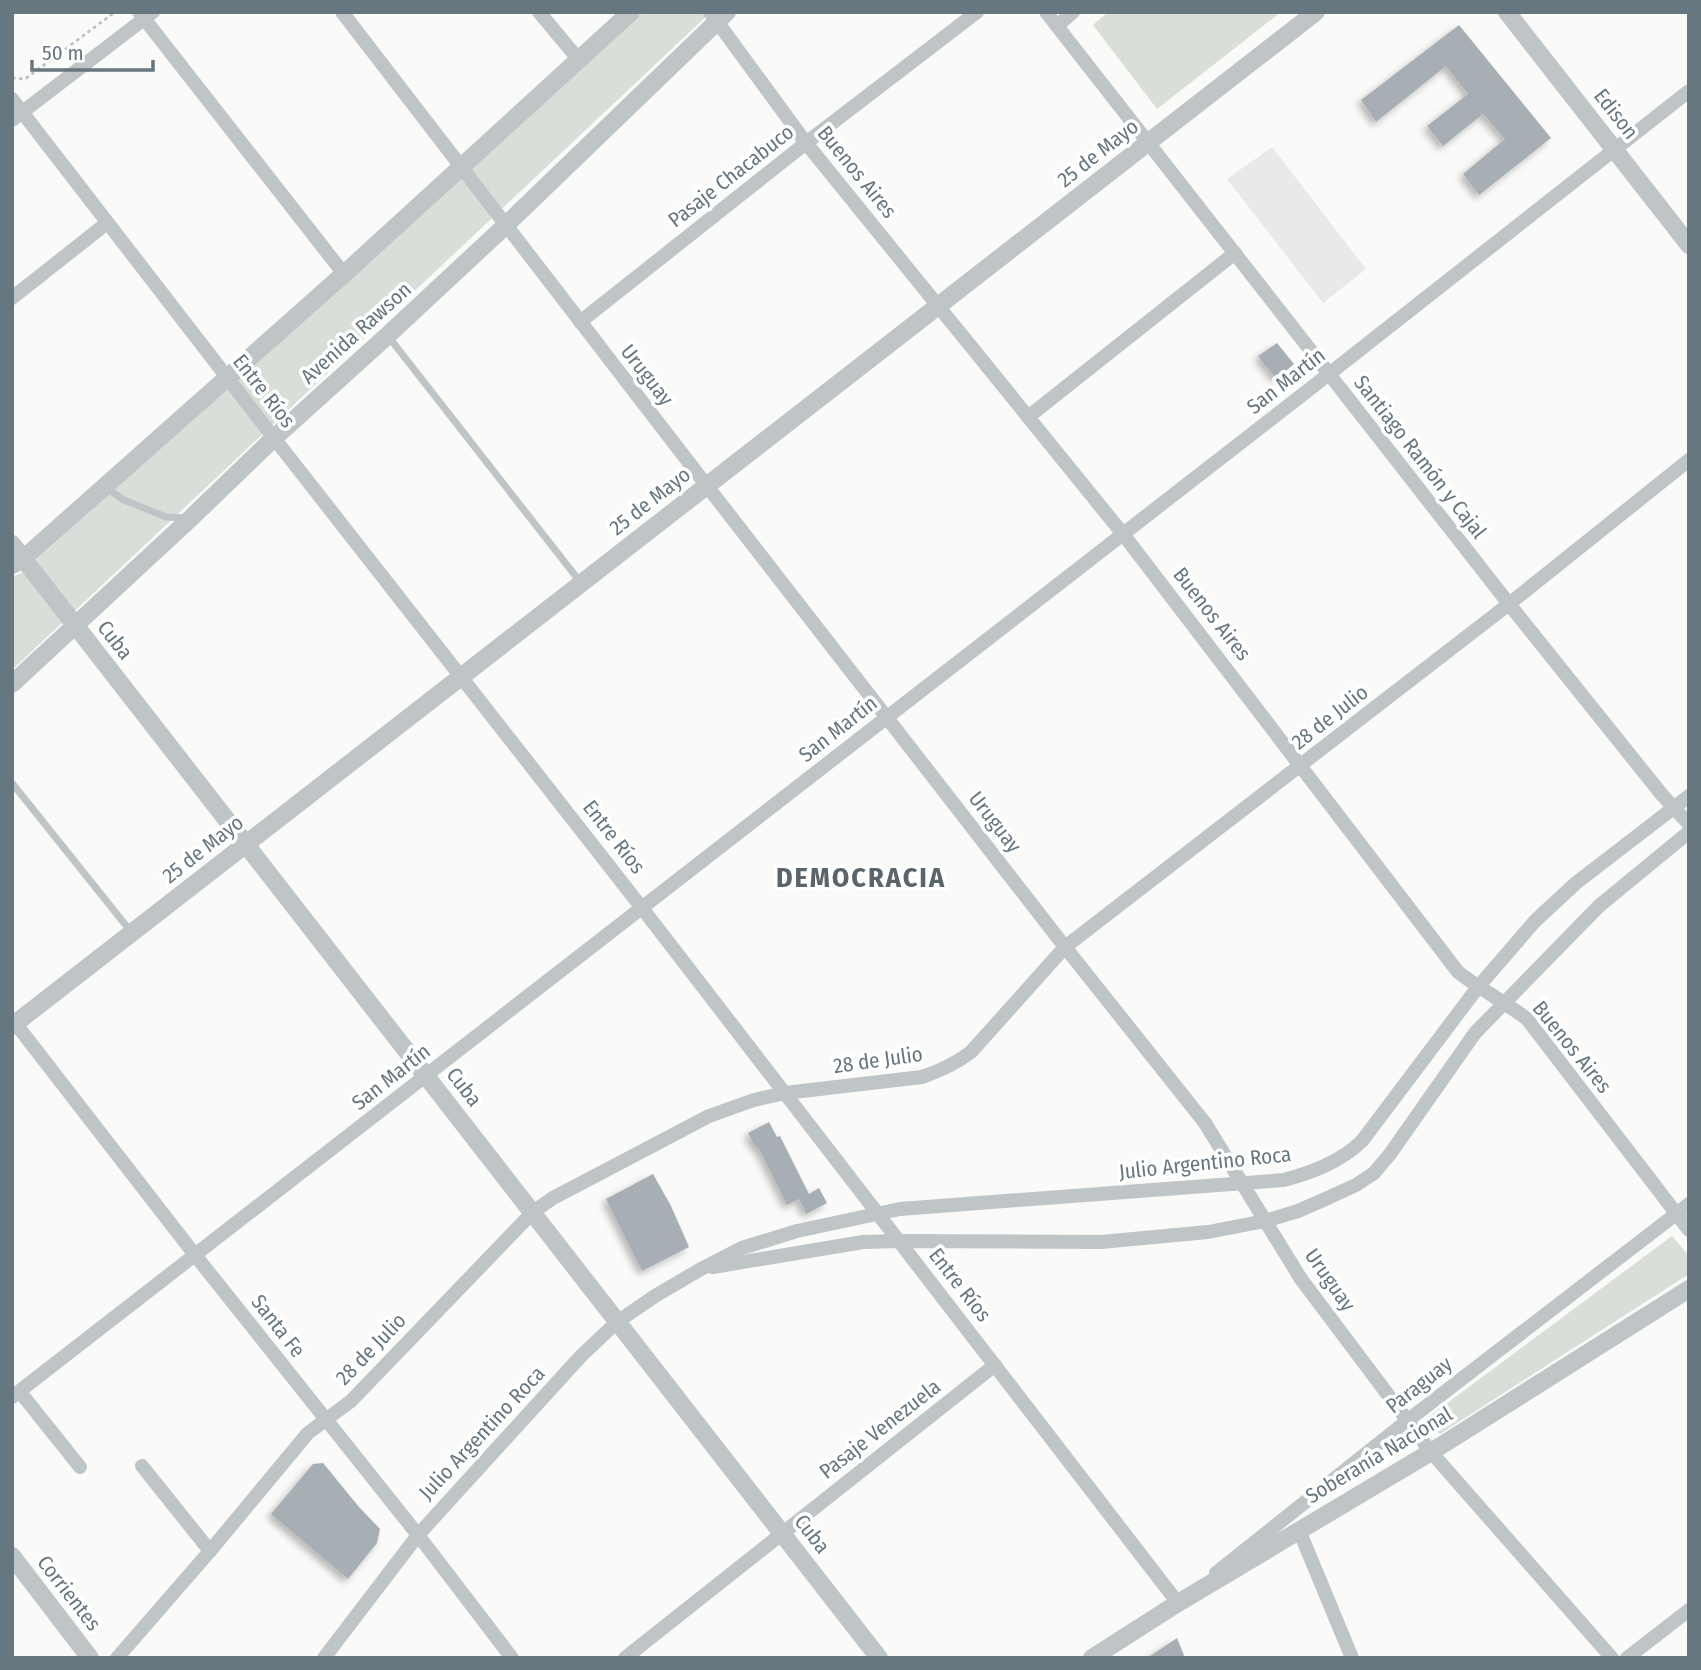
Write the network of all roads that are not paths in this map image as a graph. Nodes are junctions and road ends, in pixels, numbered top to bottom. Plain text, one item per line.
1 (342, 12) edge
2 (539, 12) edge
3 (631, 12) edge
4 (976, 12) edge
5 (1046, 12) edge
6 (1073, 12) edge
7 (1316, 12) edge
8 (1507, 12) edge
9 (146, 15) edge
10 (718, 16) edge
11 (1057, 26) junction
12 (579, 60) junction
13 (1689, 91) edge
14 (12, 99) edge
15 (17, 116) edge
16 (1148, 143) junction
17 (806, 144) junction
18 (1615, 149) junction
19 (461, 168) junction
20 (107, 223) junction
21 (505, 226) junction
22 (1689, 244) edge
23 (1234, 253) junction
24 (344, 274) junction
25 (12, 298) edge
26 (937, 306) junction
27 (580, 322) junction
28 (388, 335) junction
29 (1329, 374) junction
30 (227, 376) junction
31 (1028, 417) junction
32 (274, 438) junction
33 (1689, 460) edge
34 (104, 486) junction
35 (707, 486) junction
36 (191, 518) junction
37 (1123, 534) junction
38 (16, 556) edge
39 (581, 584) junction
40 (1509, 604) junction
41 (75, 626) junction
42 (463, 677) junction
43 (12, 684) edge
44 (887, 717) junction
45 (1301, 766) junction
46 (12, 783) edge
47 (1689, 796) edge
48 (1673, 807) junction
49 (1689, 824) edge
50 (1689, 832) edge
51 (246, 844) junction
52 (642, 908) junction
53 (132, 933) junction
54 (1065, 947) junction
55 (1478, 988) junction
56 (1505, 1002) junction
57 (13, 1023) edge
58 (426, 1076) junction
59 (785, 1093) junction
60 (1242, 1184) junction
61 (1689, 1204) edge
62 (533, 1212) junction
63 (878, 1212) junction
64 (1676, 1214) junction
65 (1265, 1221) junction
66 (1689, 1230) edge
67 (899, 1241) junction
68 (195, 1255) junction
69 (701, 1269) junction
70 (1689, 1289) edge
71 (617, 1322) junction
72 (995, 1365) junction
73 (16, 1394) edge
74 (325, 1420) junction
75 (1407, 1421) junction
76 (1431, 1452) junction
77 (142, 1466) dead end
78 (80, 1467) dead end
79 (1299, 1530) junction
80 (782, 1533) junction
81 (418, 1535) junction
82 (210, 1551) junction
83 (12, 1556) edge
84 (1178, 1603) junction
85 (1689, 1610) edge
86 (90, 1658) edge
87 (117, 1658) edge
88 (324, 1658) edge
89 (512, 1658) edge
90 (625, 1658) edge
91 (880, 1658) edge
92 (1092, 1658) edge
93 (1352, 1658) edge
94 (1612, 1658) edge
95 (1627, 1658) edge

1 - 19 street, Uruguay
2 - 12 street
3 - 12 street
4 - 17 street, Pasaje Chacabuco
5 - 11 street, Santiago Ramón y Cajal
6 - 11 street
7 - 16 street, 25 de Mayo
8 - 18 street, Edison
9 - 15 street
9 - 24 street
10 - 17 street, Buenos Aires
10 - 21 street, Avenida Rawson
11 - 16 street, Santiago Ramón y Cajal
12 - 19 street
13 - 18 street, San Martín
14 - 15 street, Entre Ríos
15 - 20 street, Entre Ríos
16 - 23 street, Santiago Ramón y Cajal
16 - 26 street, 25 de Mayo
17 - 26 street, Buenos Aires
17 - 27 street, Pasaje Chacabuco
18 - 22 street, Edison
18 - 29 street, San Martín
19 - 21 street, Uruguay
19 - 24 street
20 - 25 street
20 - 30 street, Entre Ríos
21 - 27 street, Uruguay
21 - 28 street, Avenida Rawson
23 - 29 street, Santiago Ramón y Cajal
23 - 31 street
24 - 30 street
26 - 31 street, Buenos Aires
26 - 35 street, 25 de Mayo
27 - 35 street, Uruguay
28 - 32 street, Avenida Rawson
28 - 39 lane
29 - 37 street, San Martín
29 - 40 street, Santiago Ramón y Cajal
30 - 32 street, Entre Ríos
30 - 34 street
31 - 37 street, Buenos Aires
32 - 36 street, Avenida Rawson
32 - 42 street, Entre Ríos
33 - 40 street, 28 de Julio
34 - 36 lane
34 - 38 street
35 - 39 street, 25 de Mayo
35 - 44 street, Uruguay
36 - 41 street, Avenida Rawson
37 - 44 street, San Martín
37 - 45 street, Buenos Aires
38 - 41 street, Cuba
39 - 42 street, 25 de Mayo
40 - 45 street, 28 de Julio
40 - 48 street, Santiago Ramón y Cajal
41 - 43 street, Avenida Rawson
41 - 51 street, Cuba
42 - 51 street, 25 de Mayo
42 - 52 street, Entre Ríos
44 - 52 street, San Martín
44 - 54 street, Uruguay
45 - 54 street, 28 de Julio
45 - 55 street, Buenos Aires
46 - 53 lane
47 - 48 street, Julio Argentino Roca
48 - 49 street, Santiago Ramón y Cajal
48 - 55 street, Julio Argentino Roca
50 - 56 street, Julio Argentino Roca
51 - 53 street, 25 de Mayo
51 - 58 street, Cuba
52 - 58 street, San Martín
52 - 59 street, Entre Ríos
53 - 57 street, 25 de Mayo
54 - 59 street, 28 de Julio
54 - 60 street, Uruguay
55 - 56 street, Buenos Aires
55 - 60 street, Julio Argentino Roca
56 - 64 street, Buenos Aires
56 - 65 street, Julio Argentino Roca
57 - 68 street, Santa Fe
58 - 62 street, Cuba
58 - 68 street, San Martín
59 - 62 street, 28 de Julio
59 - 63 street, Entre Ríos
60 - 63 street, Julio Argentino Roca
60 - 65 street, Uruguay
61 - 64 street, Paraguay
62 - 71 street, Cuba
62 - 74 street, 28 de Julio
63 - 67 street, Entre Ríos
63 - 69 street, Julio Argentino Roca
64 - 66 street, Buenos Aires
64 - 75 street, Paraguay
65 - 67 street, Julio Argentino Roca
65 - 75 street, Uruguay
67 - 69 street, Julio Argentino Roca
67 - 72 street, Entre Ríos
68 - 73 street, San Martín
68 - 74 street, Santa Fe
69 - 71 street, Julio Argentino Roca
70 - 76 street, Soberanía Nacional
71 - 80 street, Cuba
71 - 81 street, Julio Argentino Roca
72 - 80 street, Pasaje Venezuela
72 - 84 street, Entre Ríos
73 - 78 street
74 - 81 street, Santa Fe
74 - 82 street, 28 de Julio
75 - 76 street, Uruguay
75 - 84 street, Paraguay
76 - 79 street, Soberanía Nacional
76 - 94 street, Uruguay
77 - 82 street
79 - 84 street, Soberanía Nacional
79 - 93 street
80 - 90 street, Pasaje Venezuela
80 - 91 street, Cuba
81 - 88 street, Julio Argentino Roca
81 - 89 street, Santa Fe
82 - 87 street, 28 de Julio
83 - 86 street, Corrientes
84 - 92 street, Soberanía Nacional
85 - 95 street

